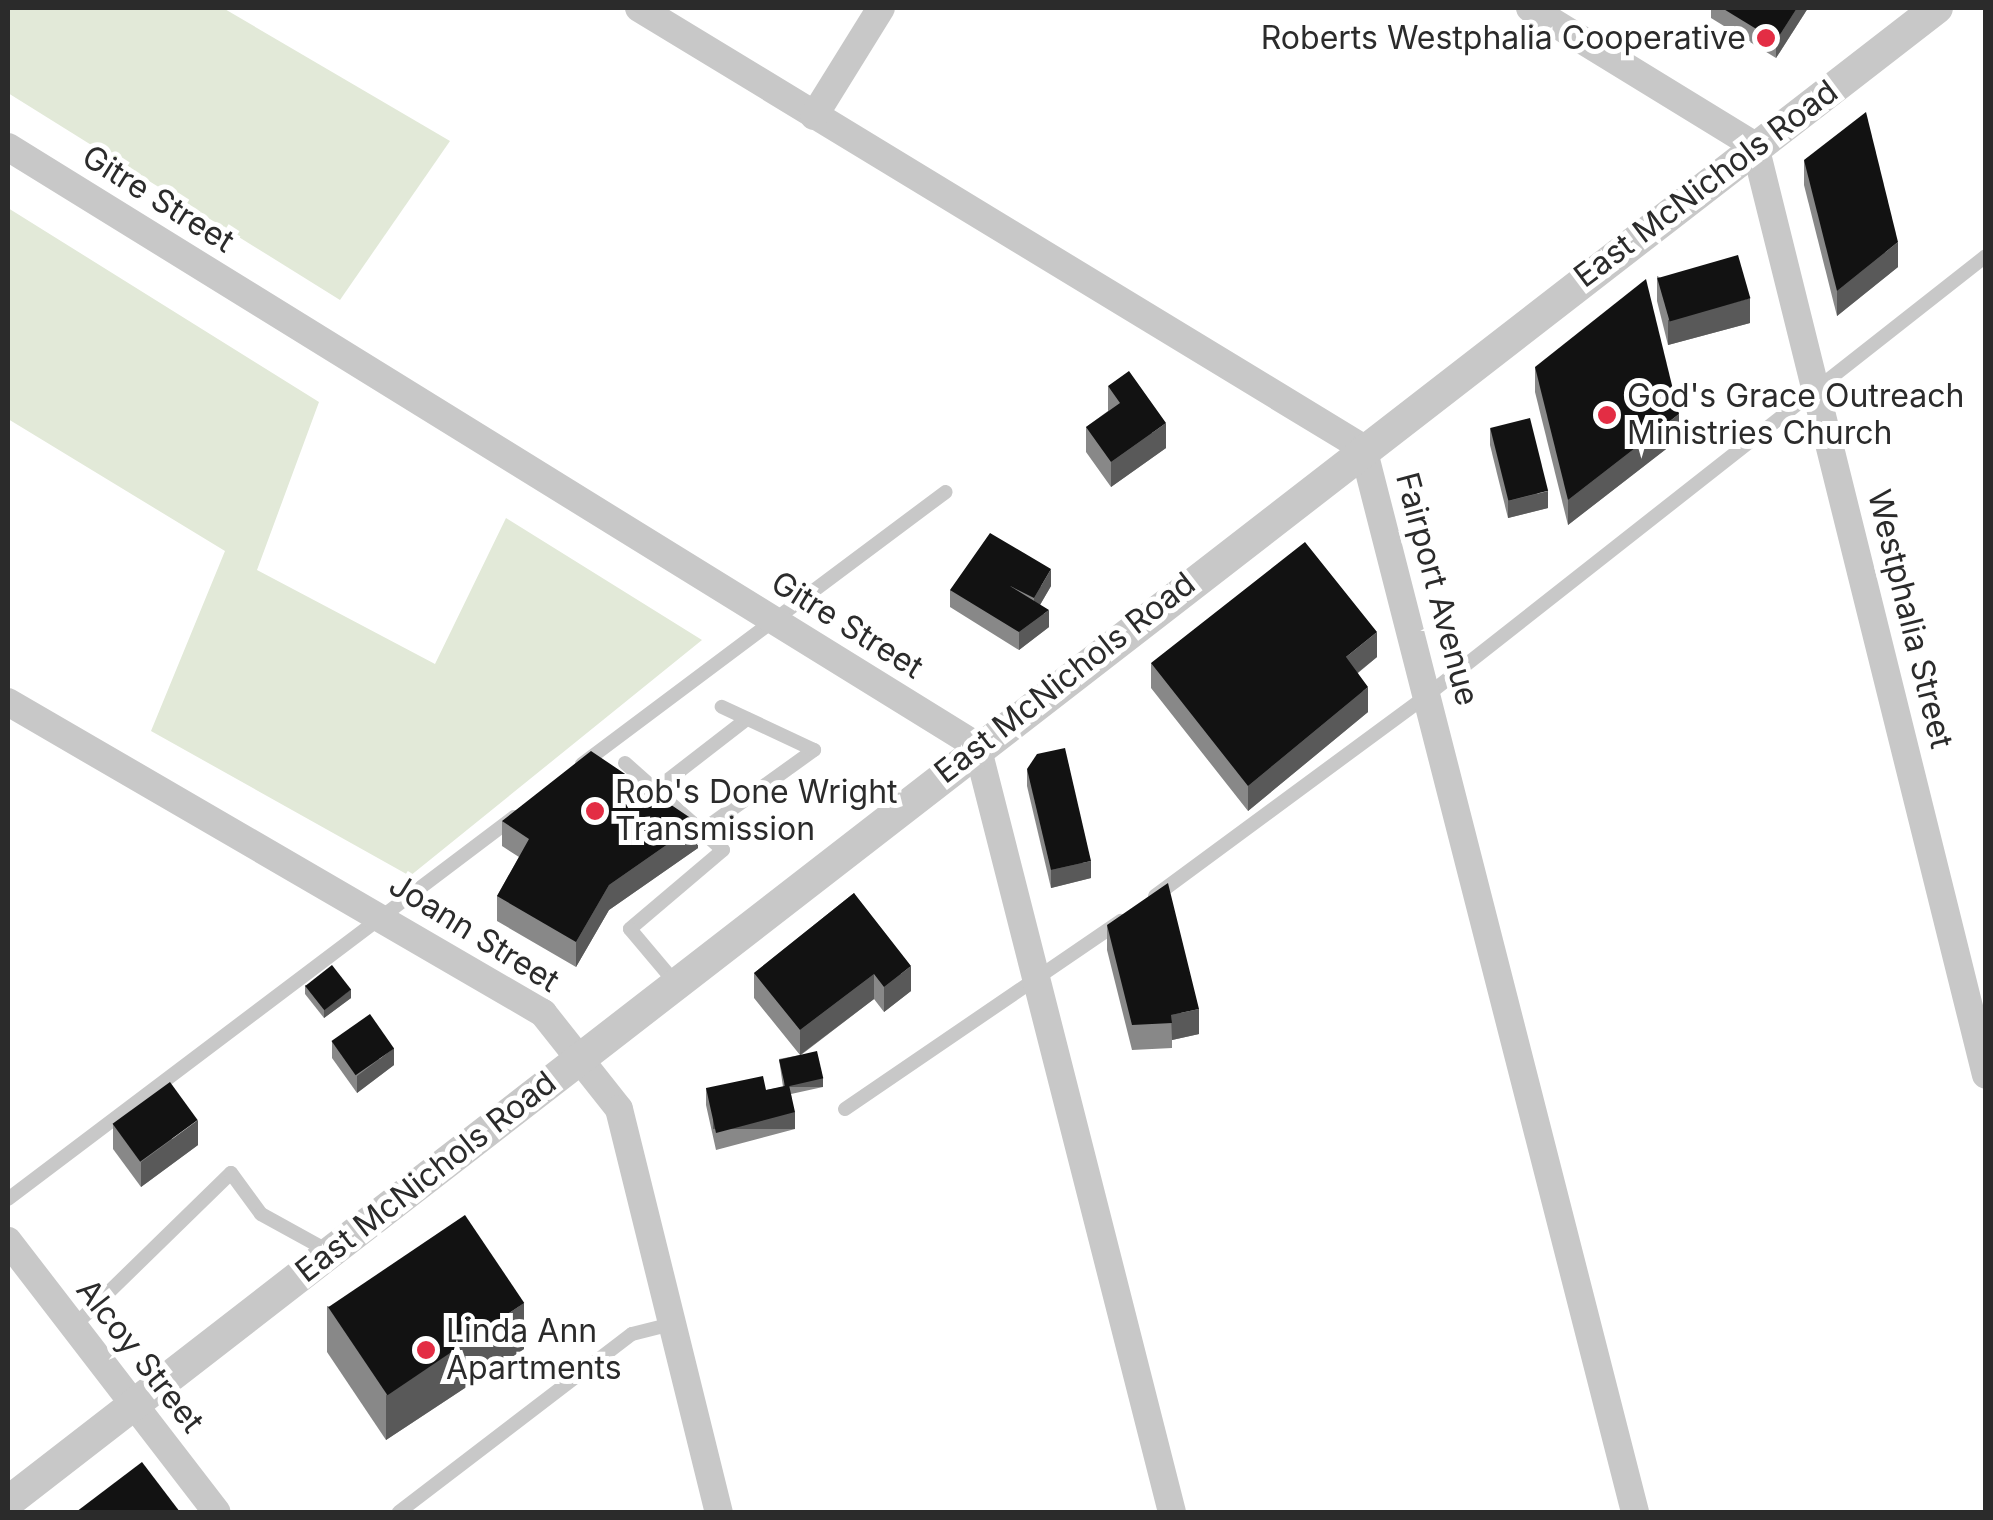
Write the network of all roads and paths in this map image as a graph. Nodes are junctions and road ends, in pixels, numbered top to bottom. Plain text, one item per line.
1 (638, 8) edge
2 (881, 8) edge
3 (1530, 8) edge
4 (1937, 8) edge
5 (814, 116) junction
6 (1755, 146) junction
7 (8, 147) edge
8 (1986, 256) edge
9 (1817, 386) junction
10 (1363, 448) junction
11 (946, 492) dead end
12 (772, 620) junction
13 (1430, 693) junction
14 (8, 702) edge
15 (722, 707) dead end
16 (747, 718) junction
17 (977, 746) junction
18 (625, 763) dead end
19 (558, 782) edge
20 (656, 790) junction
21 (527, 807) edge
22 (704, 830) junction
23 (386, 918) junction
24 (673, 980) junction
25 (1039, 981) junction
26 (579, 1056) junction
27 (1986, 1075) edge
28 (845, 1109) dead end
29 (8, 1199) edge
30 (8, 1242) edge
31 (330, 1253) junction
32 (672, 1324) junction
33 (72, 1328) junction
34 (132, 1406) junction
35 (8, 1502) edge
36 (218, 1512) edge
37 (400, 1512) edge
38 (718, 1512) edge
39 (1172, 1512) edge
40 (1635, 1512) edge

1 - 5 street, Fairport Avenue
2 - 5 street
3 - 6 street
4 - 6 street, East McNichols Road
5 - 10 street, Fairport Avenue
6 - 9 street, Westphalia Street
6 - 10 street, East McNichols Road
7 - 12 street, Gitre Street
8 - 9 lane
9 - 13 lane
9 - 27 street, Westphalia Street
10 - 13 street, Fairport Avenue
10 - 17 street, East McNichols Road
11 - 12 lane
12 - 17 street, Gitre Street
12 - 19 lane
13 - 25 lane
13 - 40 street, Fairport Avenue
14 - 23 street, Joann Street
15 - 16 lane
16 - 20 lane
16 - 22 lane
17 - 24 street, East McNichols Road
17 - 25 street
18 - 20 lane
20 - 22 lane
21 - 23 lane
22 - 24 lane
23 - 26 street, Joann Street
23 - 29 lane
24 - 26 street, East McNichols Road
25 - 28 lane
25 - 39 street
26 - 31 street, East McNichols Road
26 - 32 street, Joann Street
30 - 33 street, Alcoy Street
31 - 33 lane
31 - 34 street, East McNichols Road
32 - 37 lane
32 - 38 street, Joann Street
33 - 34 street, Alcoy Street
34 - 35 street, East McNichols Road
34 - 36 street, Alcoy Street

